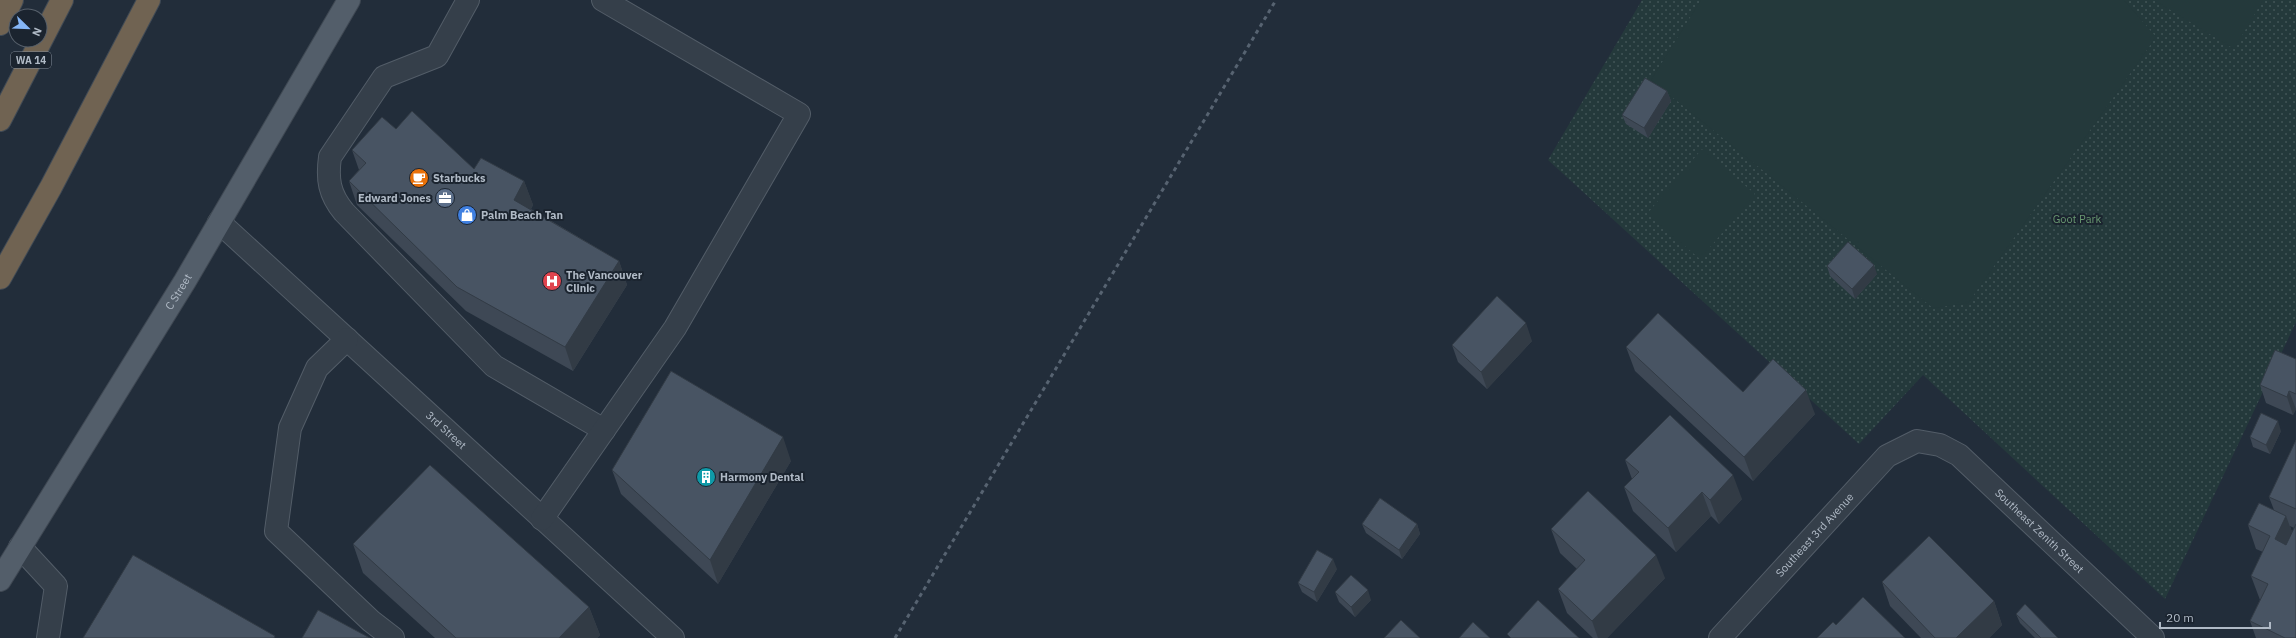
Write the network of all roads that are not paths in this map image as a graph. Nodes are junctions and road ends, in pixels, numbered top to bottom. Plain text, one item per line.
1 (12, 0) edge
2 (62, 0) edge
3 (149, 0) edge
4 (349, 0) edge
5 (468, 0) edge
6 (602, 0) edge
7 (0, 24) edge
8 (0, 120) edge
9 (219, 222) junction
10 (0, 278) edge
11 (347, 339) junction
12 (604, 430) junction
13 (1917, 441) joint
14 (542, 518) junction
15 (20, 547) junction
16 (0, 580) edge
17 (48, 638) edge
18 (393, 638) edge
19 (673, 638) edge
20 (1720, 638) edge
21 (2153, 638) edge

1 - 7 highway
2 - 8 highway, WA 14
3 - 10 highway
4 - 9 main road, C Street
5 - 12 street
6 - 12 street
9 - 11 street, 3rd Street
9 - 15 main road, C Street
11 - 14 street, 3rd Street
11 - 18 street
12 - 14 street
13 - 20 street, Southeast 3rd Avenue
13 - 21 street, Southeast Zenith Street
14 - 19 street, 3rd Street
15 - 16 main road, C Street
15 - 17 street

